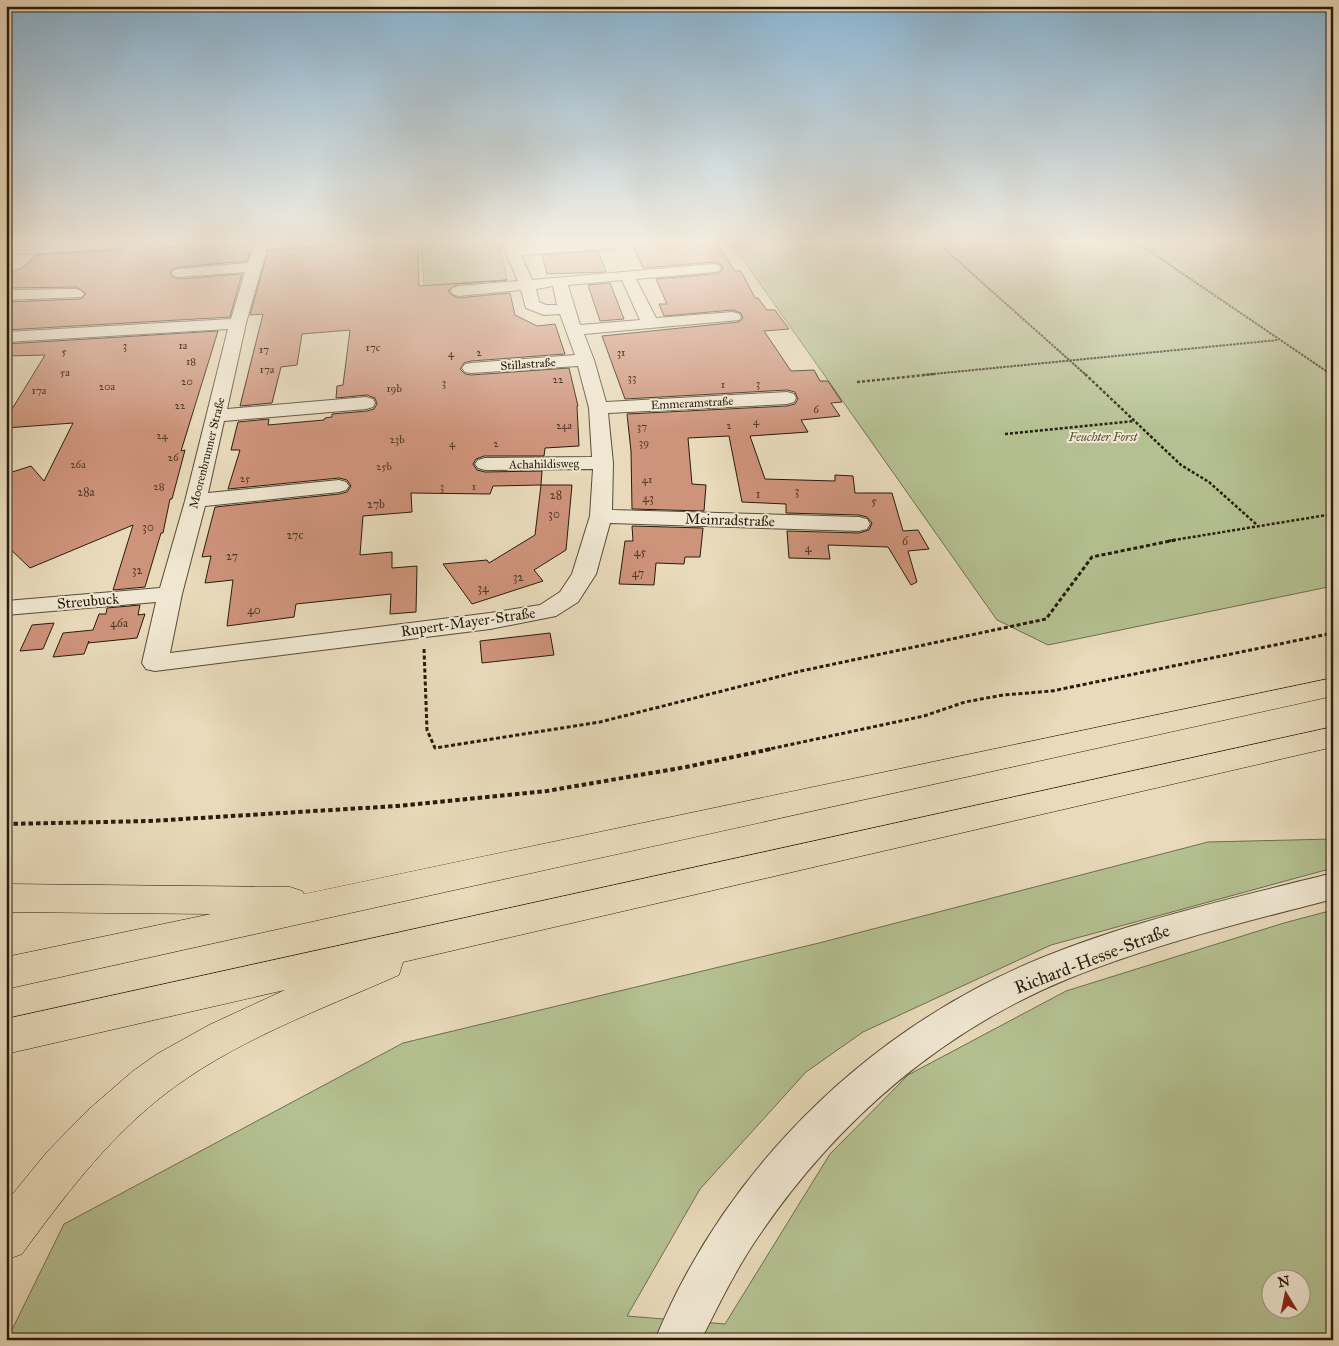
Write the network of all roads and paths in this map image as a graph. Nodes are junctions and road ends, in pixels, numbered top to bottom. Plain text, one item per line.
1 (243, 307) edge
2 (536, 307) edge
3 (565, 307) edge
4 (642, 307) edge
5 (1010, 307) edge
6 (1230, 307) edge
7 (566, 310) junction
8 (732, 317) dead end
9 (238, 323) junction
10 (650, 324) junction
11 (575, 330) junction
12 (6, 337) edge
13 (1278, 340) junction
14 (585, 360) junction
15 (1070, 360) junction
16 (470, 368) dead end
17 (1333, 376) edge
18 (857, 382) dead end
19 (787, 398) dead end
20 (366, 403) dead end
21 (598, 408) junction
22 (216, 416) junction
23 (1135, 421) junction
24 (1005, 434) dead end
25 (603, 463) junction
26 (485, 464) dead end
27 (339, 486) dead end
28 (196, 501) junction
29 (1333, 514) edge
30 (601, 516) junction
31 (859, 524) dead end
32 (1256, 524) junction
33 (170, 594) junction
34 (6, 608) edge
35 (424, 630) junction
36 (1333, 633) edge
37 (155, 663) joint
38 (1333, 687) edge
39 (1333, 737) edge
40 (6, 824) edge
41 (1333, 886) edge
42 (6, 898) edge
43 (339, 901) junction
44 (444, 938) junction
45 (6, 973) edge
46 (6, 1037) edge
47 (6, 1238) edge
48 (677, 1340) edge

1 - 9 street, Moorenbrunner Straße
2 - 7 street
3 - 7 street, Rupert-Mayer-Straße
4 - 10 street
5 - 15 path
6 - 13 path
7 - 11 street, Rupert-Mayer-Straße
8 - 10 street
9 - 12 street
9 - 22 street, Moorenbrunner Straße
10 - 11 street
11 - 14 street, Rupert-Mayer-Straße
13 - 15 path
13 - 17 path
14 - 16 street, Stillastraße
14 - 21 street, Rupert-Mayer-Straße
15 - 18 path
15 - 23 path
19 - 21 street, Emmeramstraße
20 - 22 street
21 - 25 street, Rupert-Mayer-Straße
22 - 28 street, Moorenbrunner Straße
23 - 24 path
23 - 32 path
25 - 26 street, Achahildisweg
25 - 30 street, Rupert-Mayer-Straße
27 - 28 street
28 - 33 street, Moorenbrunner Straße
29 - 32 path
30 - 31 street, Meinradstraße
30 - 35 street, Rupert-Mayer-Straße
32 - 35 path
33 - 34 street, Streubuck
33 - 37 street, Moorenbrunner Straße
35 - 37 street, Rupert-Mayer-Straße
36 - 40 path
38 - 43 highway
39 - 44 highway
41 - 48 street, Richard-Hesse-Straße
42 - 43 highway
43 - 45 highway
44 - 46 highway
44 - 47 highway

